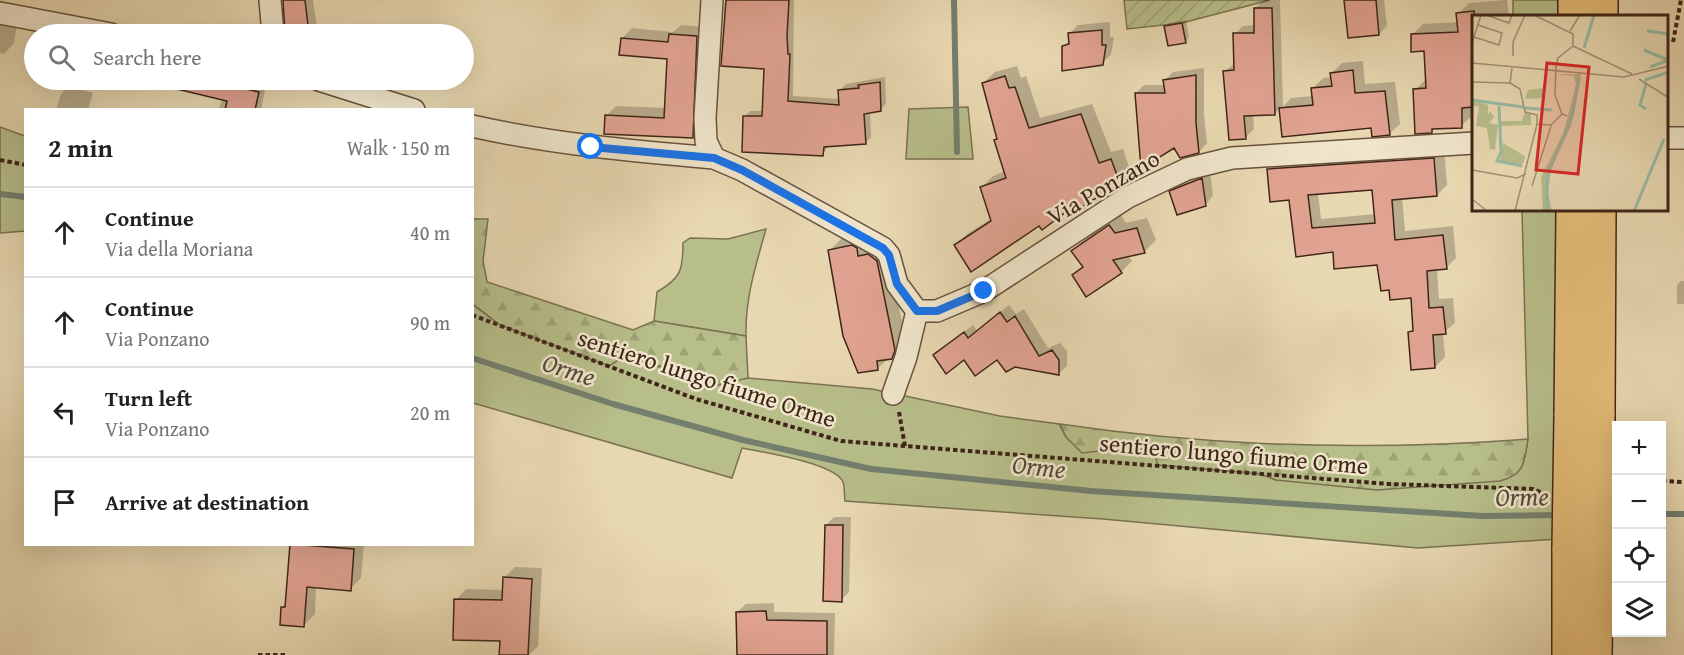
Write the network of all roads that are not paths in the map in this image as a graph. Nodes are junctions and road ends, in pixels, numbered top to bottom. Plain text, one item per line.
1 (270, 0) edge
2 (712, 0) edge
3 (0, 13) edge
4 (58, 24) edge
5 (272, 24) edge
6 (351, 90) edge
7 (408, 108) edge
8 (474, 126) edge
9 (1472, 143) edge
10 (714, 158) junction
11 (1573, 212) edge
12 (1599, 212) edge
13 (917, 311) junction
14 (893, 394) road end
15 (1585, 415) junction
16 (1583, 546) junction
17 (1569, 655) edge
18 (1595, 655) edge

1 - 5 street
2 - 10 street
3 - 4 street
6 - 7 street
8 - 10 street
9 - 13 street, Via Ponzano
10 - 13 street
11 - 15 highway
12 - 15 highway
13 - 14 street
15 - 16 highway, bridge
16 - 17 highway
16 - 18 highway

